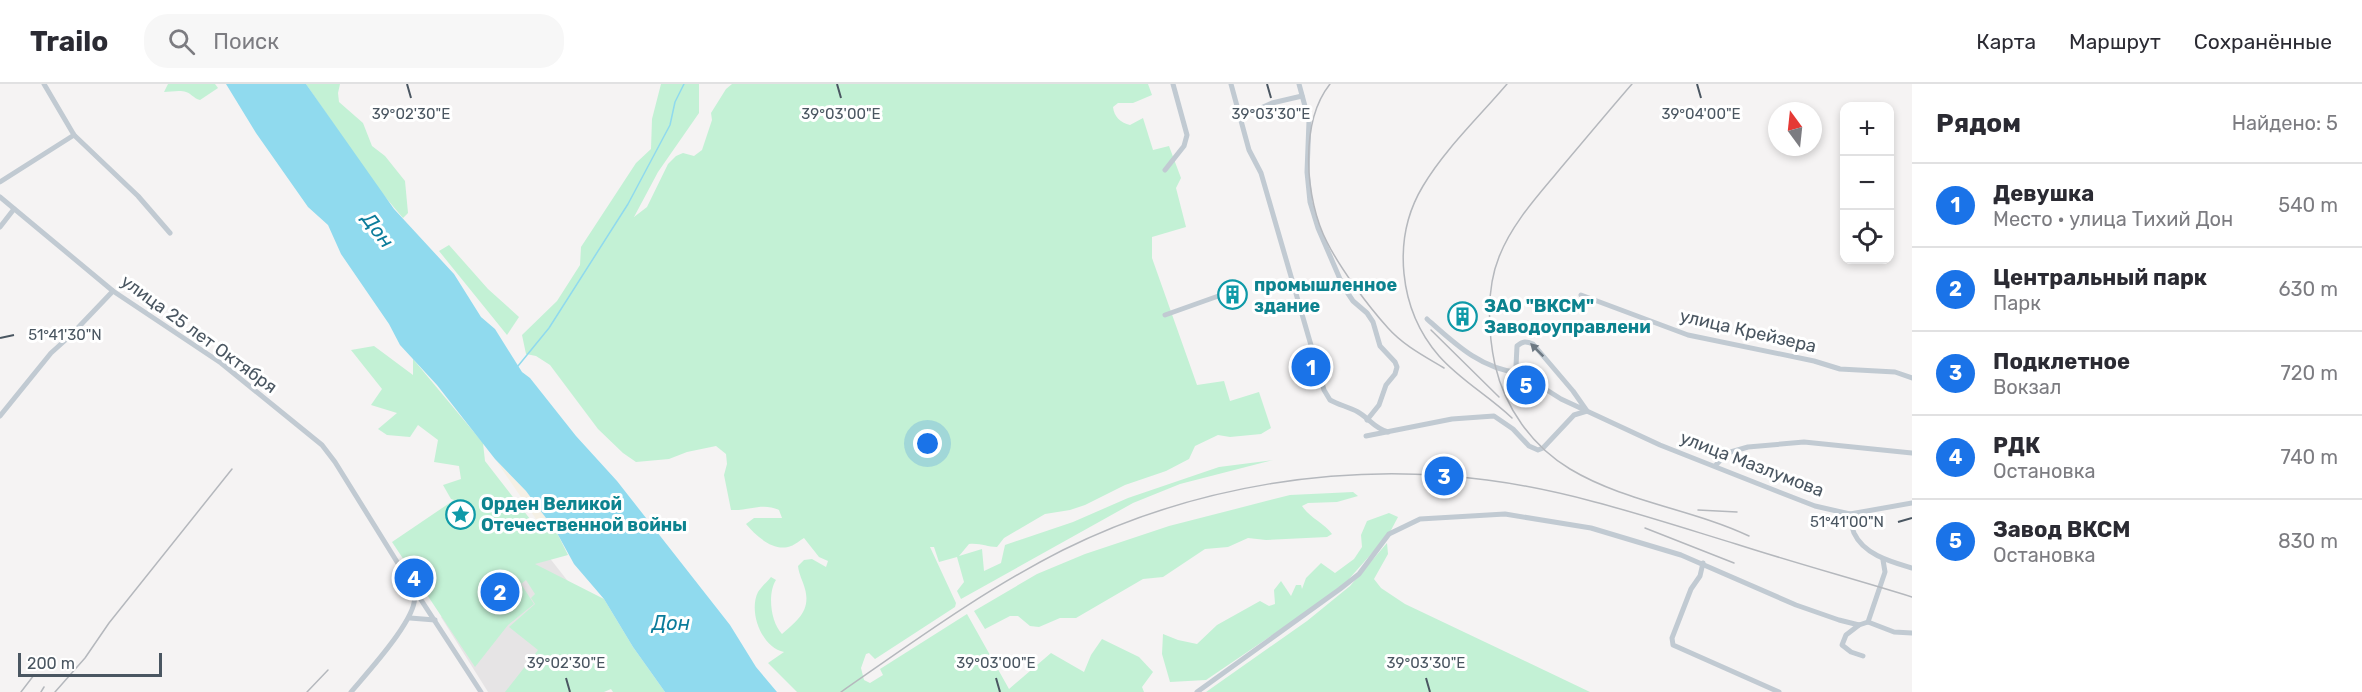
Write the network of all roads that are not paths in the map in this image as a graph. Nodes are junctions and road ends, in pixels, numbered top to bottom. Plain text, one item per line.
1 (44, 84) edge
2 (1173, 84) edge
3 (1231, 84) edge
4 (1299, 84) edge
5 (1302, 96) junction
6 (1241, 117) junction
7 (74, 135) junction
8 (1165, 170) dead end
9 (0, 182) edge
10 (0, 197) edge
11 (14, 209) junction
12 (0, 227) edge
13 (170, 233) dead end
14 (113, 291) junction
15 (1224, 294) dead end
16 (1581, 295) dead end
17 (1165, 315) dead end
18 (1427, 319) dead end
19 (1520, 373) junction
20 (1912, 378) edge
21 (1587, 411) junction
22 (0, 416) edge
23 (1367, 420) junction
24 (1388, 432) junction
25 (1366, 436) dead end
26 (1912, 453) edge
27 (1715, 466) junction
28 (1912, 503) edge
29 (1850, 514) junction
30 (1883, 560) junction
31 (1703, 563) junction
32 (1912, 568) edge
33 (412, 586) junction
34 (410, 618) junction
35 (435, 620) junction
36 (1868, 622) junction
37 (1859, 624) junction
38 (1912, 633) edge
39 (1863, 656) dead end
40 (351, 692) edge
41 (481, 692) edge
42 (1197, 692) edge
43 (1779, 692) edge

1 - 7 street
2 - 8 street
3 - 6 street
4 - 5 street
5 - 6 street
5 - 23 street
6 - 23 street
7 - 9 street
7 - 13 street
10 - 11 street, улица 25 лет Октября
11 - 12 street
11 - 14 street, улица 25 лет Октября
14 - 22 street
14 - 33 street, улица 25 лет Октября
15 - 17 street
16 - 20 street, улица Крейзера
18 - 19 street, улица Мазлумова
19 - 21 street, улица Мазлумова
21 -> 19 street
21 - 24 street
21 - 27 street, улица Мазлумова
23 - 24 street
24 - 25 street
26 - 27 street
27 - 29 street, улица Мазлумова
28 - 29 street, улица Мазлумова
29 - 30 street
30 - 32 street
30 - 36 street
31 - 37 street
31 - 42 street
31 - 43 street
33 - 34 street
33 - 35 street, улица 25 лет Октября
34 - 35 street
34 - 40 street
35 - 41 street, улица 25 лет Октября
36 - 37 street
36 - 38 street
37 - 39 street

